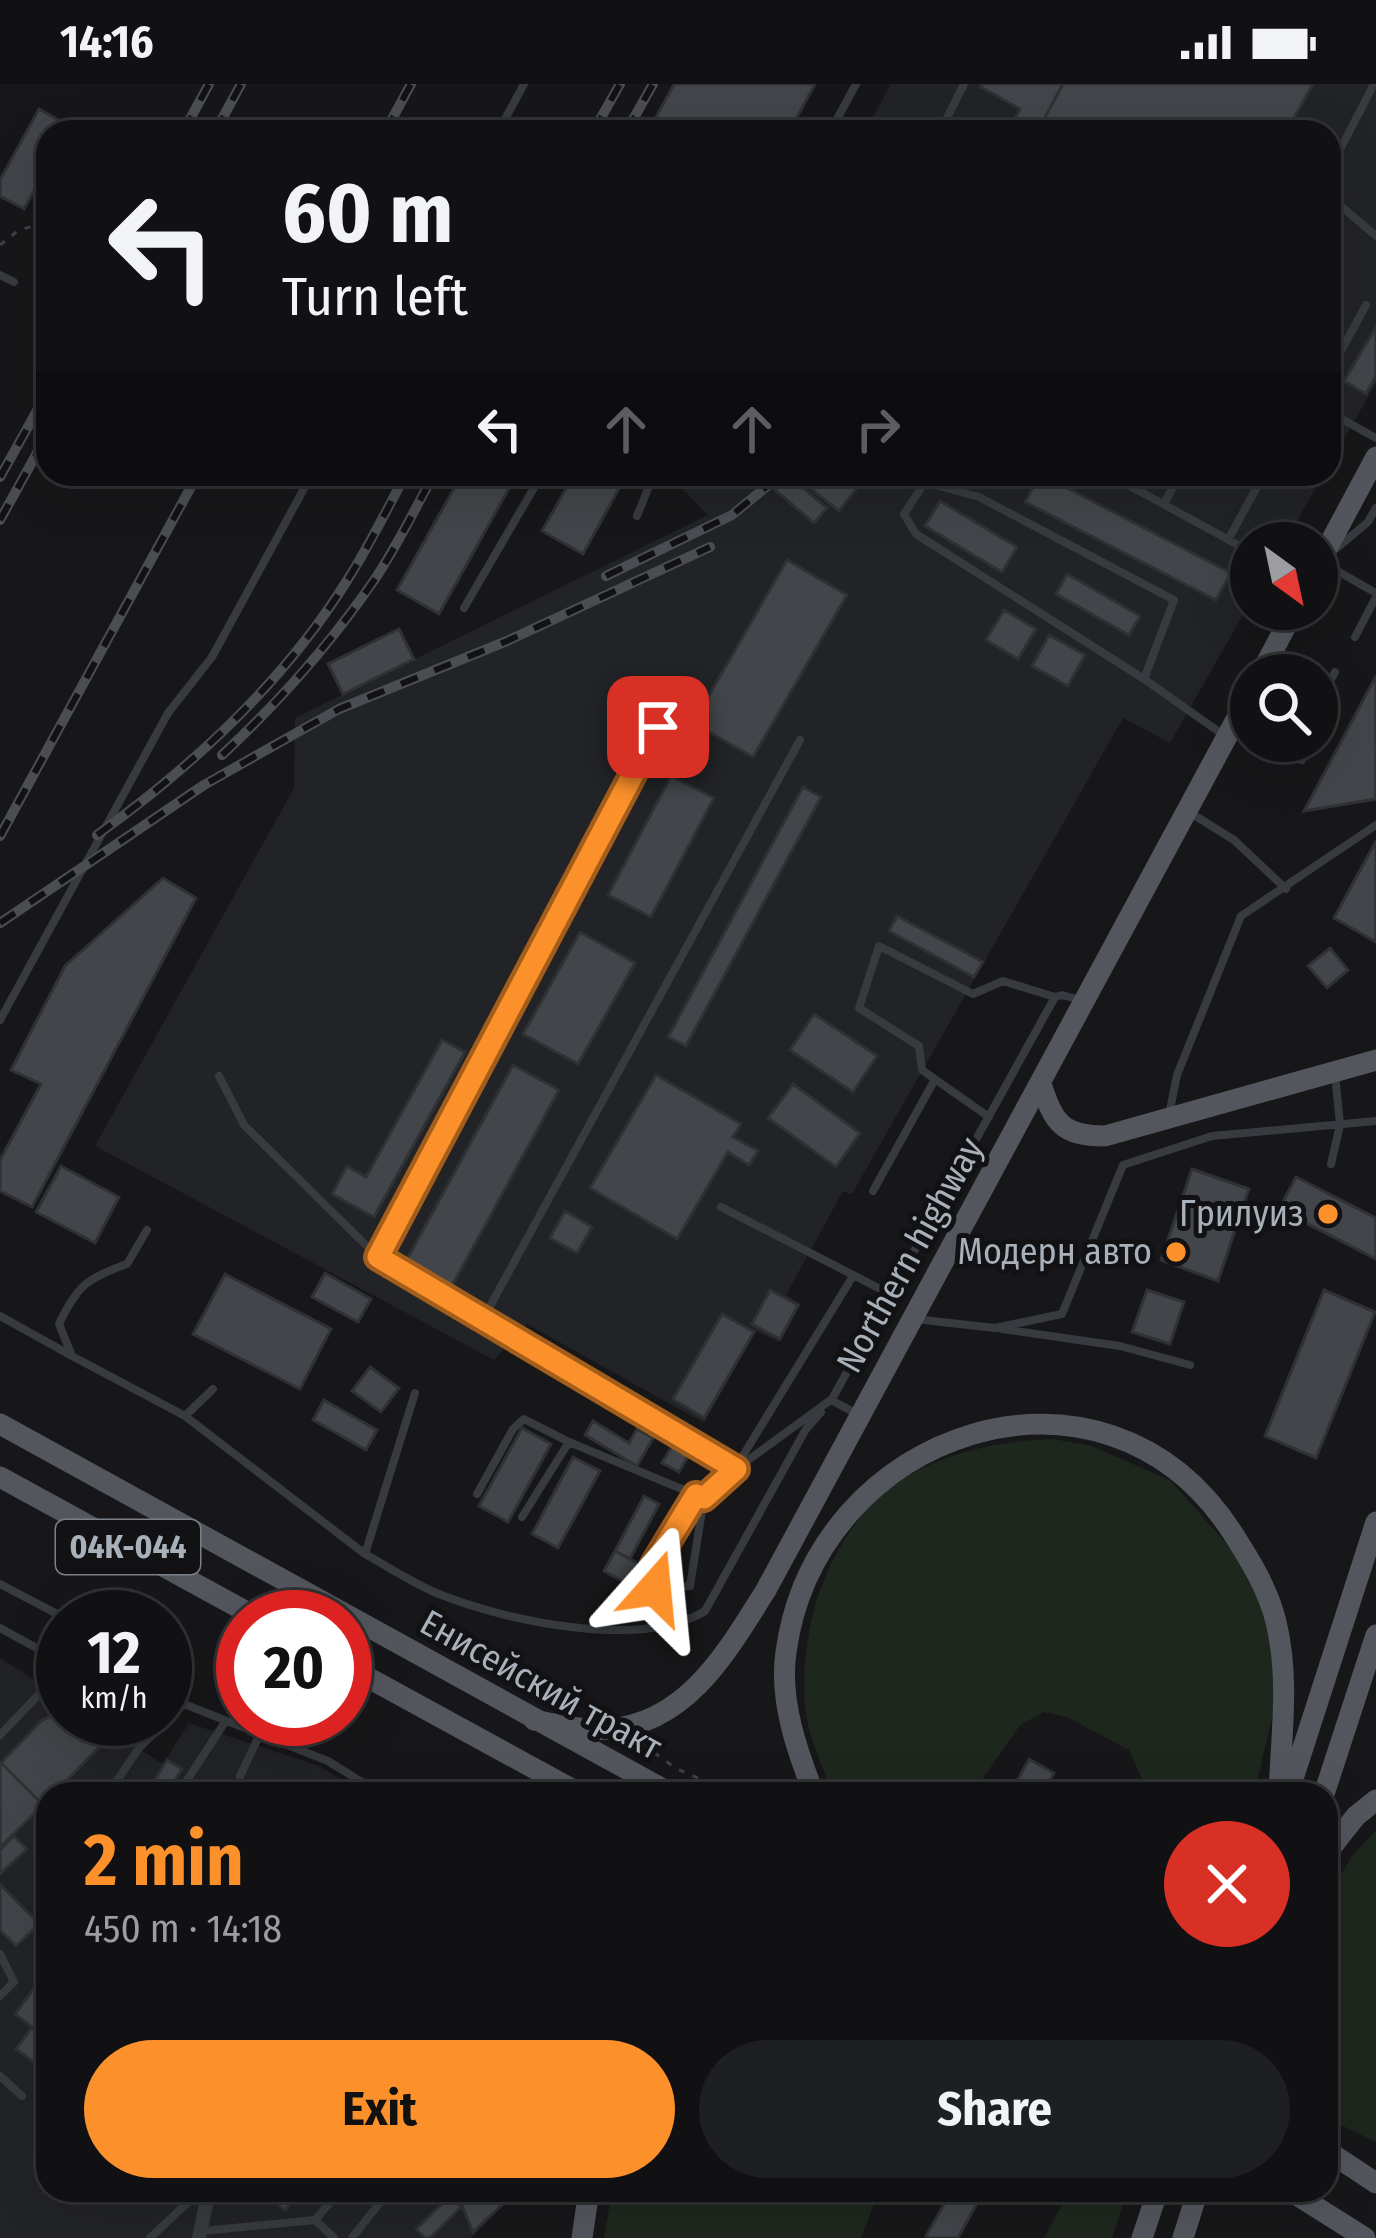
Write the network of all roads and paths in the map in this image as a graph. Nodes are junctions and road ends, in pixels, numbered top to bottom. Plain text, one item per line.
1 (524, 84) edge
2 (856, 84) edge
3 (964, 84) edge
4 (1374, 84) edge
5 (504, 120) edge
6 (836, 120) edge
7 (946, 120) edge
8 (1341, 148) edge
9 (1341, 206) edge
10 (36, 225) edge
11 (1376, 236) edge
12 (0, 244) edge
13 (0, 275) edge
14 (14, 282) dead end
15 (1366, 304) dead end
16 (1341, 351) edge
17 (1341, 419) edge
18 (1376, 438) edge
19 (1376, 457) edge
20 (305, 486) edge
21 (535, 486) edge
22 (649, 486) edge
23 (922, 486) edge
24 (939, 486) edge
25 (1130, 486) edge
26 (1174, 486) edge
27 (1257, 486) edge
28 (1164, 504) junction
29 (1376, 508) edge
30 (637, 516) dead end
31 (1338, 527) edge
32 (1228, 539) joint
33 (1338, 547) edge
34 (1338, 575) edge
35 (1376, 595) edge
36 (464, 608) dead end
37 (1354, 637) dead end
38 (1144, 679) junction
39 (679, 686) dead end
40 (1230, 729) edge
41 (1226, 736) junction
42 (800, 740) dead end
43 (1187, 811) junction
44 (1376, 825) edge
45 (1286, 889) junction
46 (1055, 998) junction
47 (1085, 1001) junction
48 (0, 1020) edge
49 (1376, 1060) edge
50 (1335, 1072) junction
51 (219, 1076) dead end
52 (934, 1081) junction
53 (1041, 1084) junction
54 (1169, 1116) junction
55 (990, 1117) junction
56 (1376, 1120) edge
57 (1340, 1125) junction
58 (1331, 1164) dead end
59 (873, 1191) dead end
60 (721, 1207) dead end
61 (147, 1230) dead end
62 (378, 1257) junction
63 (853, 1276) junction
64 (892, 1295) junction
65 (0, 1316) edge
66 (483, 1318) junction
67 (913, 1319) junction
68 (994, 1328) junction
69 (72, 1356) junction
70 (1190, 1365) dead end
71 (213, 1389) dead end
72 (415, 1394) dead end
73 (832, 1399) junction
74 (860, 1415) junction
75 (185, 1416) junction
76 (0, 1424) edge
77 (569, 1442) junction
78 (736, 1469) junction
79 (0, 1478) edge
80 (477, 1494) dead end
81 (700, 1496) junction
82 (522, 1517) dead end
83 (1376, 1522) edge
84 (364, 1554) junction
85 (0, 1584) edge
86 (216, 1595) edge
87 (36, 1603) edge
88 (0, 1628) edge
89 (1376, 1635) edge
90 (36, 1648) edge
91 (372, 1680) edge
92 (36, 1697) edge
93 (534, 1720) junction
94 (0, 1735) edge
95 (216, 1736) edge
96 (632, 1736) dead end
97 (141, 1746) edge
98 (254, 1746) edge
99 (290, 1746) edge
100 (240, 1776) dead end
101 (116, 1782) edge
102 (186, 1782) edge
103 (362, 1782) edge
104 (559, 1782) edge
105 (650, 1782) edge
106 (707, 1782) edge
107 (809, 1782) edge
108 (1280, 1782) edge
109 (1292, 1782) edge
110 (1328, 1782) edge
111 (1376, 1800) edge
112 (1338, 1839) edge
113 (0, 1954) edge
114 (0, 1996) edge
115 (0, 2076) edge
116 (22, 2096) dead end
117 (1338, 2151) edge
118 (1338, 2156) edge
119 (1376, 2162) edge
120 (1376, 2183) edge
121 (191, 2202) edge
122 (203, 2202) edge
123 (331, 2202) edge
124 (380, 2202) edge
125 (588, 2202) edge
126 (1154, 2202) edge
127 (1194, 2202) edge
128 (1308, 2202) edge
129 (315, 2220) junction
130 (199, 2235) edge
131 (1142, 2237) edge
132 (150, 2238) edge
133 (334, 2238) edge
134 (352, 2238) edge
135 (582, 2238) edge
136 (1183, 2238) edge
137 (1365, 2238) edge

1 - 5 lane
2 - 6 lane
3 - 7 lane
4 - 8 lane
9 - 11 lane
10 - 12 path
13 - 14 lane
15 - 16 lane
17 - 18 lane
19 - 31 main road
20 - 48 lane
21 - 36 lane
22 - 30 lane
23 - 38 lane
24 - 38 lane
25 - 28 lane
26 - 28 lane
27 - 32 lane
28 - 32 lane
29 - 33 lane
34 - 35 lane
35 - 37 lane
38 - 41 lane
39 - 62 lane
40 - 41 main road, Northern highway
41 - 43 main road, Northern highway
42 - 66 lane
43 - 45 lane
43 - 47 main road, Northern highway
44 - 45 lane
45 - 54 lane
46 - 47 lane
46 - 52 lane
46 - 55 lane
47 - 53 main road, Northern highway
49 - 50 main road
50 - 54 main road
50 - 57 lane
51 - 62 lane
52 - 55 lane
52 - 59 lane
53 - 54 main road
53 - 67 main road, Northern highway
55 - 64 lane
56 - 57 lane
57 - 58 lane
57 - 68 lane
60 - 63 lane
61 - 69 lane
62 - 66 lane
63 - 64 lane
63 - 78 lane
64 - 73 lane
65 - 69 lane
66 - 78 lane
67 - 68 lane
67 - 74 main road, Northern highway
68 - 70 lane
69 - 75 lane
71 - 75 lane
72 - 84 lane
73 - 74 lane
73 - 78 lane
73 - 84 lane
74 - 93 main road, Northern highway
75 - 84 lane
76 - 93 main road, Енисейский тракт / 04К-044
77 - 80 lane
77 - 81 lane
77 - 82 lane
78 - 81 lane
79 - 86 main road, 04К-044
81 - 81 lane
83 - 109 main road
85 - 87 lane
88 - 90 lane
89 - 110 main road
91 - 104 main road
92 - 94 lane
93 - 105 main road, Енисейский тракт / 04К-044
95 - 102 lane
96 - 106 path
97 - 101 lane
98 - 100 lane
99 - 103 lane
107 - 108 main road
111 - 112 main road
113 - 114 lane
115 - 116 lane
117 - 119 main road
118 - 120 main road
121 - 132 lane
122 - 130 street
123 - 129 lane
124 - 134 lane
125 - 135 main road
126 - 131 main road
127 - 136 main road
128 - 137 main road
129 - 130 lane
129 - 133 lane

